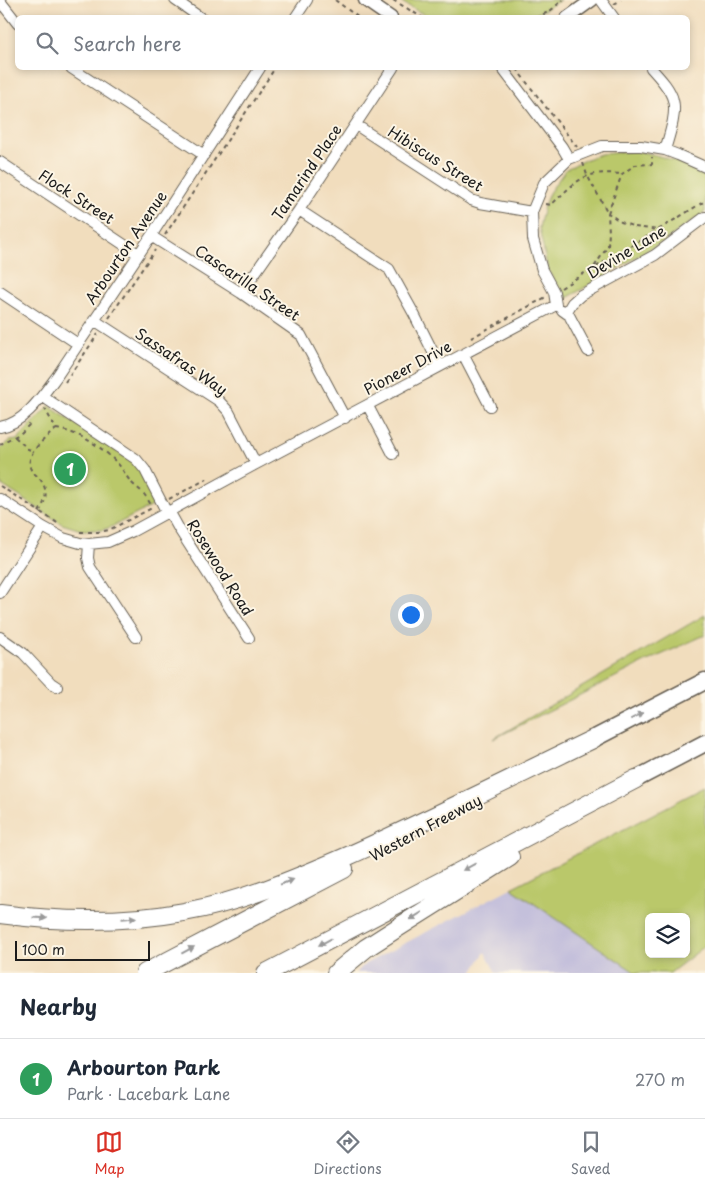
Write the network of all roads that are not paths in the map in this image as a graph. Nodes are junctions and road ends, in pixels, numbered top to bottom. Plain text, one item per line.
1 (175, 0) edge
2 (306, 0) edge
3 (364, 0) edge
4 (592, 0) edge
5 (601, 0) edge
6 (0, 1) edge
7 (197, 15) edge
8 (296, 15) edge
9 (386, 15) edge
10 (571, 15) edge
11 (612, 15) edge
12 (15, 20) edge
13 (74, 70) edge
14 (259, 70) edge
15 (392, 70) edge
16 (504, 70) edge
17 (653, 70) edge
18 (356, 125) junction
19 (665, 150) junction
20 (204, 155) junction
21 (569, 159) junction
22 (0, 162) edge
23 (705, 167) edge
24 (299, 210) junction
25 (532, 212) junction
26 (705, 218) edge
27 (151, 236) junction
28 (138, 254) junction
29 (0, 292) edge
30 (241, 293) junction
31 (556, 305) junction
32 (566, 313) junction
33 (94, 320) junction
34 (78, 344) junction
35 (588, 351) dead end
36 (463, 354) junction
37 (440, 366) junction
38 (42, 396) junction
39 (368, 406) junction
40 (490, 406) dead end
41 (345, 418) junction
42 (0, 427) edge
43 (393, 454) dead end
44 (256, 464) junction
45 (0, 498) edge
46 (168, 512) junction
47 (43, 527) junction
48 (89, 544) junction
49 (0, 593) edge
50 (0, 636) edge
51 (136, 638) dead end
52 (249, 638) dead end
53 (705, 681) edge
54 (57, 687) dead end
55 (593, 739) junction
56 (705, 743) edge
57 (636, 779) junction
58 (0, 914) edge
59 (144, 973) edge
60 (266, 973) edge
61 (336, 973) edge

1 - 7 street
2 - 8 street
3 - 9 street
4 - 10 street
5 - 11 street
6 - 12 street
13 - 20 street
14 - 20 street, Arbourton Avenue
15 - 18 street, Tamarind Place
16 - 21 street
17 - 19 street
18 - 24 street, Tamarind Place
18 - 25 street, Hibiscus Street
19 - 21 street
19 - 23 street
20 - 27 street, Arbourton Avenue
21 - 25 street
22 - 28 street, Flock Street
24 - 30 street, Tamarind Place
24 - 37 street
25 - 31 street
26 - 32 street, Devine Lane
27 - 28 street, Arbourton Avenue
27 - 30 street, Cascarilla Street
28 - 33 street, Arbourton Avenue
29 - 34 street
30 - 41 street, Cascarilla Street
31 - 32 street
31 - 36 street, Pioneer Drive
32 - 35 street
33 - 34 street, Arbourton Avenue
33 - 44 street, Sassafras Way
34 - 38 street, Arbourton Avenue
36 - 37 street, Pioneer Drive
36 - 40 street
37 - 39 street, Pioneer Drive
38 - 42 street, Arbourton Avenue
38 - 46 street, Rosewood Road
39 - 41 street, Pioneer Drive
39 - 43 street
41 - 44 street, Pioneer Drive
44 - 46 street, Pioneer Drive
45 - 47 street, Pioneer Drive
46 - 48 street, Pioneer Drive
46 - 52 street, Rosewood Road
47 - 48 street, Pioneer Drive
47 - 49 street
48 - 51 street
50 - 54 street
55 -> 53 highway, Western Freeway
58 -> 55 highway
59 -> 55 highway, Western Freeway
56 - 57 highway
57 -> 60 highway
57 -> 61 highway

